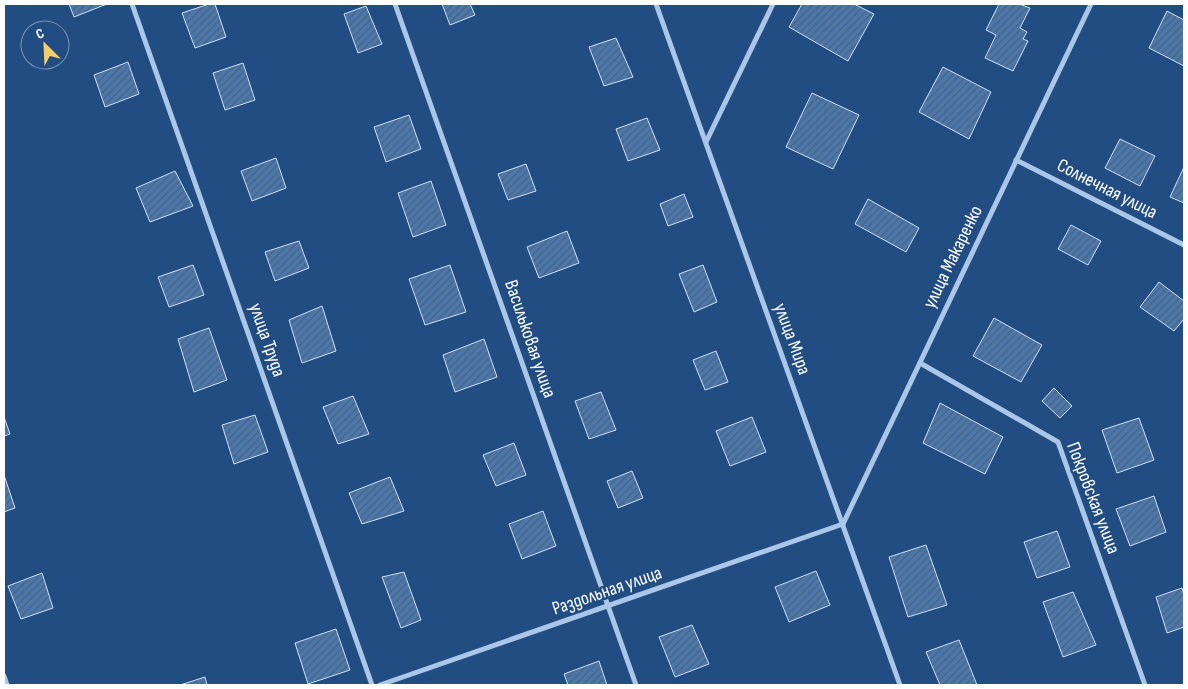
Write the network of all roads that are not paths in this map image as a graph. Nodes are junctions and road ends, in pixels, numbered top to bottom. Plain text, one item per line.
1 (132, 4) edge
2 (395, 4) edge
3 (656, 4) edge
4 (773, 4) edge
5 (1091, 4) edge
6 (706, 142) junction
7 (1016, 160) junction
8 (1184, 245) edge
9 (920, 363) junction
10 (843, 524) junction
11 (608, 606) junction
12 (4, 676) edge
13 (7, 685) edge
14 (372, 685) edge
15 (380, 685) edge
16 (636, 685) edge
17 (900, 685) edge
18 (1145, 685) edge

1 - 14 street, улица Труда
2 - 11 street, Васильковая улица
3 - 6 street, улица Мира
4 - 6 street
5 - 7 street, улица Макаренко
6 - 10 street, улица Мира
7 - 8 street, Солнечная улица
7 - 9 street, улица Макаренко
9 - 10 street, улица Макаренко
9 - 18 street, Покровская улица
10 - 11 street, Раздольная улица
10 - 17 street, улица Мира
11 - 15 street, Раздольная улица
11 - 16 street, Васильковая улица
12 - 13 street

